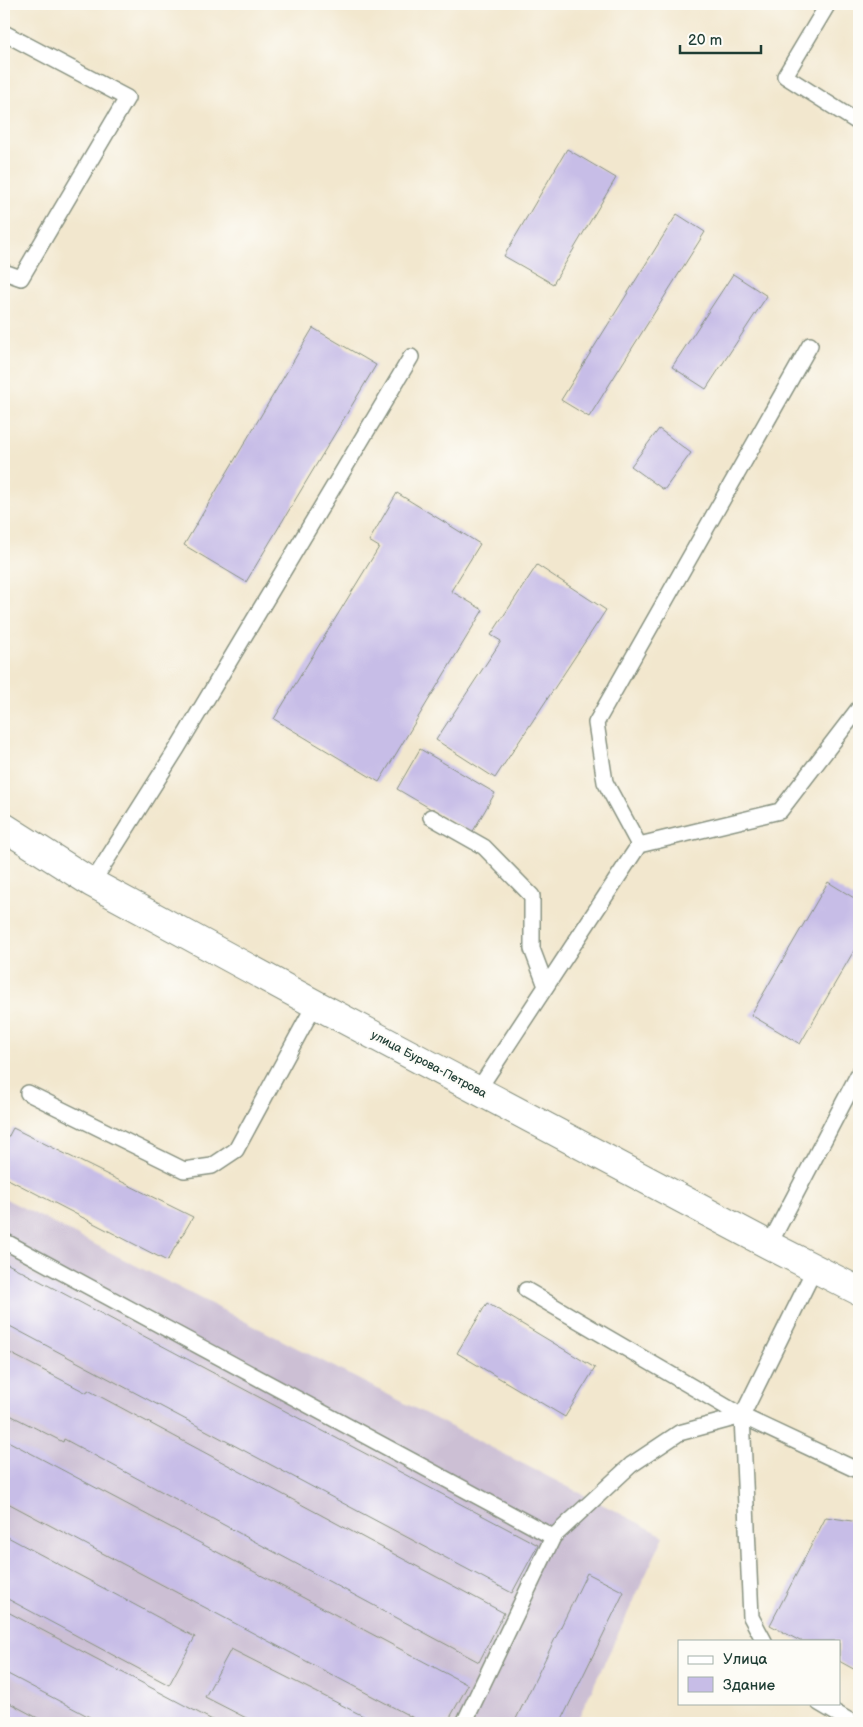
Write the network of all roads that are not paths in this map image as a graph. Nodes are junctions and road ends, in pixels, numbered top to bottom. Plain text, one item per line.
1 (828, 4) edge
2 (4, 33) edge
3 (859, 123) edge
4 (4, 272) edge
5 (810, 345) dead end
6 (411, 357) dead end
7 (859, 708) edge
8 (431, 817) dead end
9 (4, 826) edge
10 (638, 844) junction
11 (92, 883) junction
12 (546, 986) junction
13 (315, 1004) junction
14 (859, 1073) edge
15 (478, 1090) junction
16 (28, 1093) dead end
17 (4, 1241) edge
18 (769, 1245) junction
19 (815, 1268) junction
20 (526, 1290) dead end
21 (859, 1291) edge
22 (742, 1416) junction
23 (859, 1471) edge
24 (553, 1537) junction
25 (763, 1640) edge
26 (821, 1704) edge
27 (464, 1723) edge
28 (853, 1723) edge

1 - 3 lane
2 - 4 lane
5 - 10 lane
6 - 11 lane
7 - 10 lane
8 - 12 lane
9 - 11 main road, улица Бурова-Петрова
10 - 12 lane
11 - 13 main road, улица Бурова-Петрова
12 - 15 lane
13 - 15 main road, улица Бурова-Петрова
13 - 16 lane
14 - 18 lane
15 - 18 main road, улица Бурова-Петрова
17 - 24 lane
18 - 19 main road, улица Бурова-Петрова
19 - 21 main road, улица Бурова-Петрова
19 - 22 lane
20 - 22 lane
22 - 23 lane
22 - 24 lane
22 - 25 lane
24 - 27 lane
26 - 28 lane

